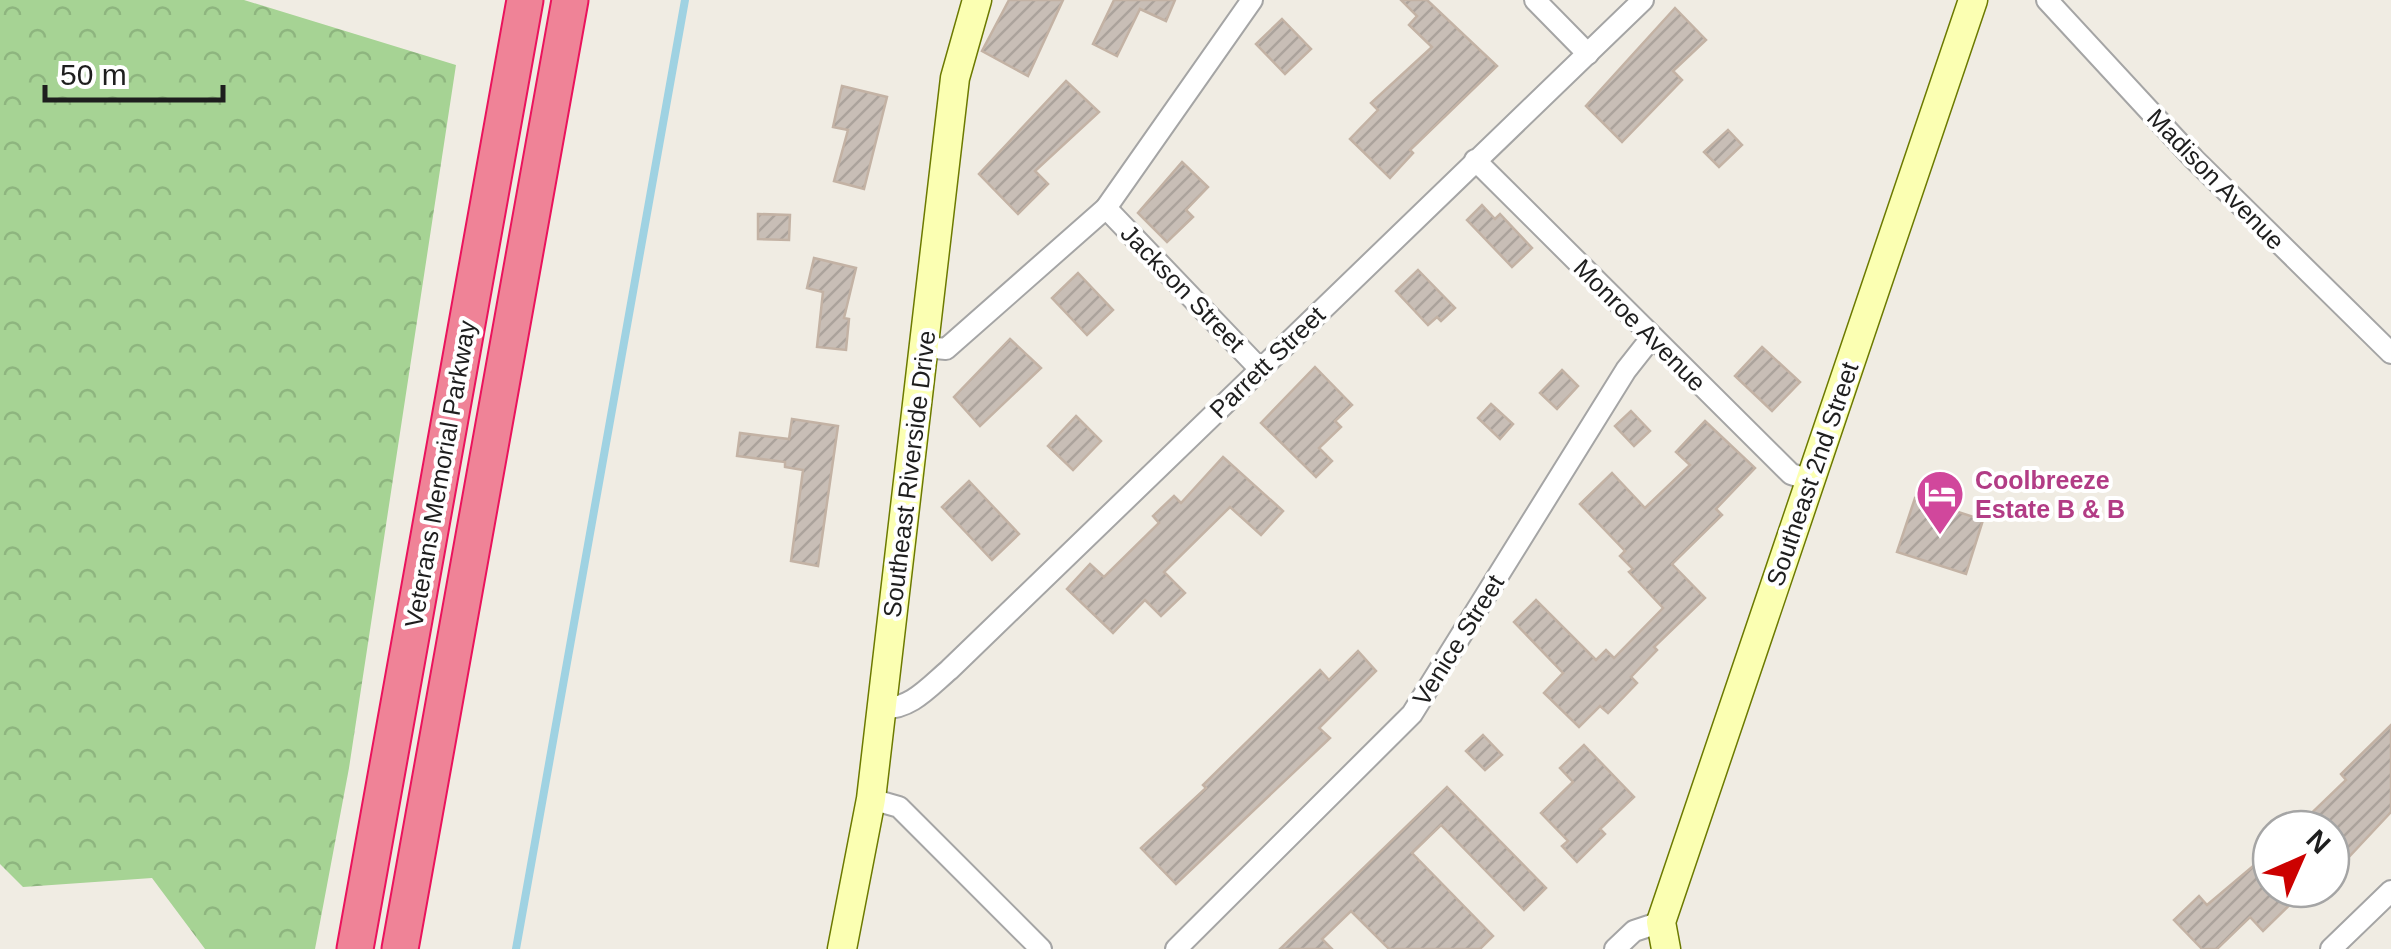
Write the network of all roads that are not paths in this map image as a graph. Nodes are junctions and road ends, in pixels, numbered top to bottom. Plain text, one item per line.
1 (977, 0) edge
2 (1252, 0) edge
3 (1535, 0) edge
4 (1644, 0) edge
5 (1973, 0) edge
6 (2047, 0) edge
7 (523, 1) edge
8 (568, 7) edge
9 (1588, 54) junction
10 (1476, 160) junction
11 (1106, 208) junction
12 (1652, 337) junction
13 (2388, 342) edge
14 (924, 347) junction
15 (1259, 368) junction
16 (1810, 480) junction
17 (882, 708) junction
18 (870, 799) junction
19 (2391, 891) edge
20 (1664, 935) edge
21 (356, 949) edge
22 (400, 949) edge
23 (842, 949) edge
24 (1041, 949) edge
25 (1176, 949) edge
26 (1615, 949) edge
27 (2331, 949) edge

1 - 14 street, Southeast Riverside Drive
2 - 11 street
3 - 9 street
4 - 9 street, Parrett Street
5 - 16 street, Southeast 2nd Street
6 - 13 street, Madison Avenue
7 - 8 street
7 - 21 highway, Veterans Memorial Parkway
8 - 22 highway, Veterans Memorial Parkway
9 - 10 street, Parrett Street
10 - 12 street, Monroe Avenue
10 - 15 street, Parrett Street
11 - 14 street
11 - 15 street, Jackson Street
12 - 16 street, Monroe Avenue
12 - 25 street, Venice Street
14 - 17 street, Southeast Riverside Drive
15 - 17 street, Parrett Street
16 - 20 street, Southeast 2nd Street
17 - 18 street, Southeast Riverside Drive
18 - 23 street, Southeast Riverside Drive
18 - 24 street
19 - 27 street
20 - 26 street

